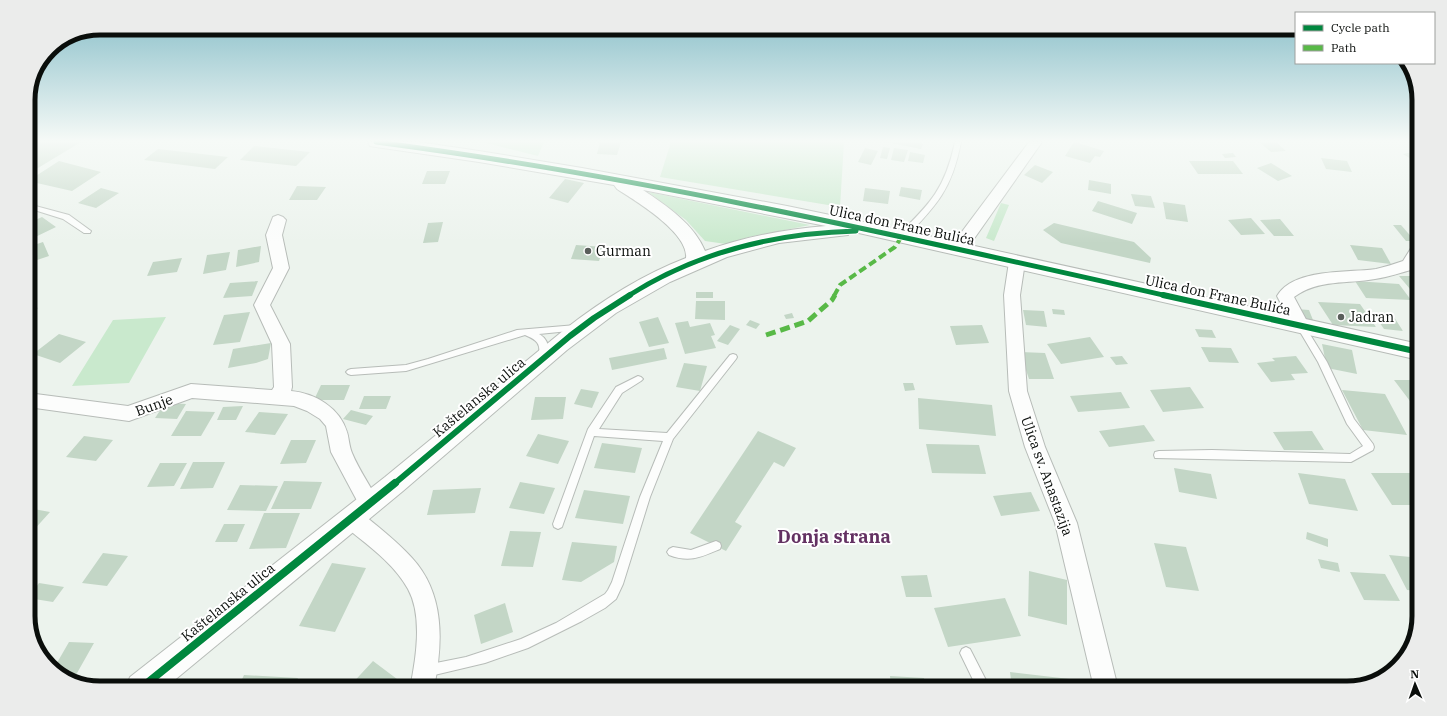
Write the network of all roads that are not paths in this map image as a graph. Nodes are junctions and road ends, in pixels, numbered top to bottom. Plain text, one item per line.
1 (592, 175) edge
2 (948, 175) edge
3 (1012, 175) edge
4 (614, 179) junction
5 (35, 208) edge
6 (278, 220) dead end
7 (86, 231) dead end
8 (892, 234) junction
9 (958, 249) junction
10 (1412, 260) edge
11 (696, 261) junction
12 (1017, 262) junction
13 (586, 324) junction
14 (1300, 325) junction
15 (517, 333) junction
16 (1412, 350) edge
17 (733, 357) dead end
18 (543, 358) junction
19 (351, 372) dead end
20 (638, 379) dead end
21 (279, 397) junction
22 (35, 401) edge
23 (591, 432) junction
24 (669, 437) junction
25 (1159, 455) dead end
26 (360, 511) junction
27 (558, 524) dead end
28 (716, 546) dead end
29 (673, 552) dead end
30 (966, 653) dead end
31 (424, 680) edge
32 (150, 681) edge
33 (980, 681) edge
34 (1104, 681) edge

1 - 4 street, Ulica don Frane Bulića
2 - 8 lane
3 - 9 street
4 - 8 street, Ulica don Frane Bulića
4 - 11 street
5 - 7 lane
6 - 21 street
8 - 9 street, Ulica don Frane Bulića
8 - 11 street, Kaštelanska ulica
9 - 12 street, Ulica don Frane Bulića
10 - 14 street, Ulica don Frane Bulića
11 - 13 street, Kaštelanska ulica
12 - 14 street, Ulica don Frane Bulića
12 - 34 street, Ulica sv. Anastazija
13 - 15 lane
13 - 18 street, Kaštelanska ulica
14 - 16 street, Ulica don Frane Bulića
14 - 25 lane
15 - 18 lane
15 - 19 lane
17 - 24 lane
18 - 26 street, Kaštelanska ulica
20 - 23 lane
21 - 22 street, Bunje
21 - 26 street, Bunje
23 - 24 lane
23 - 27 lane
24 - 31 lane
26 - 31 street
26 - 32 street, Kaštelanska ulica
28 - 29 lane
30 - 33 lane

